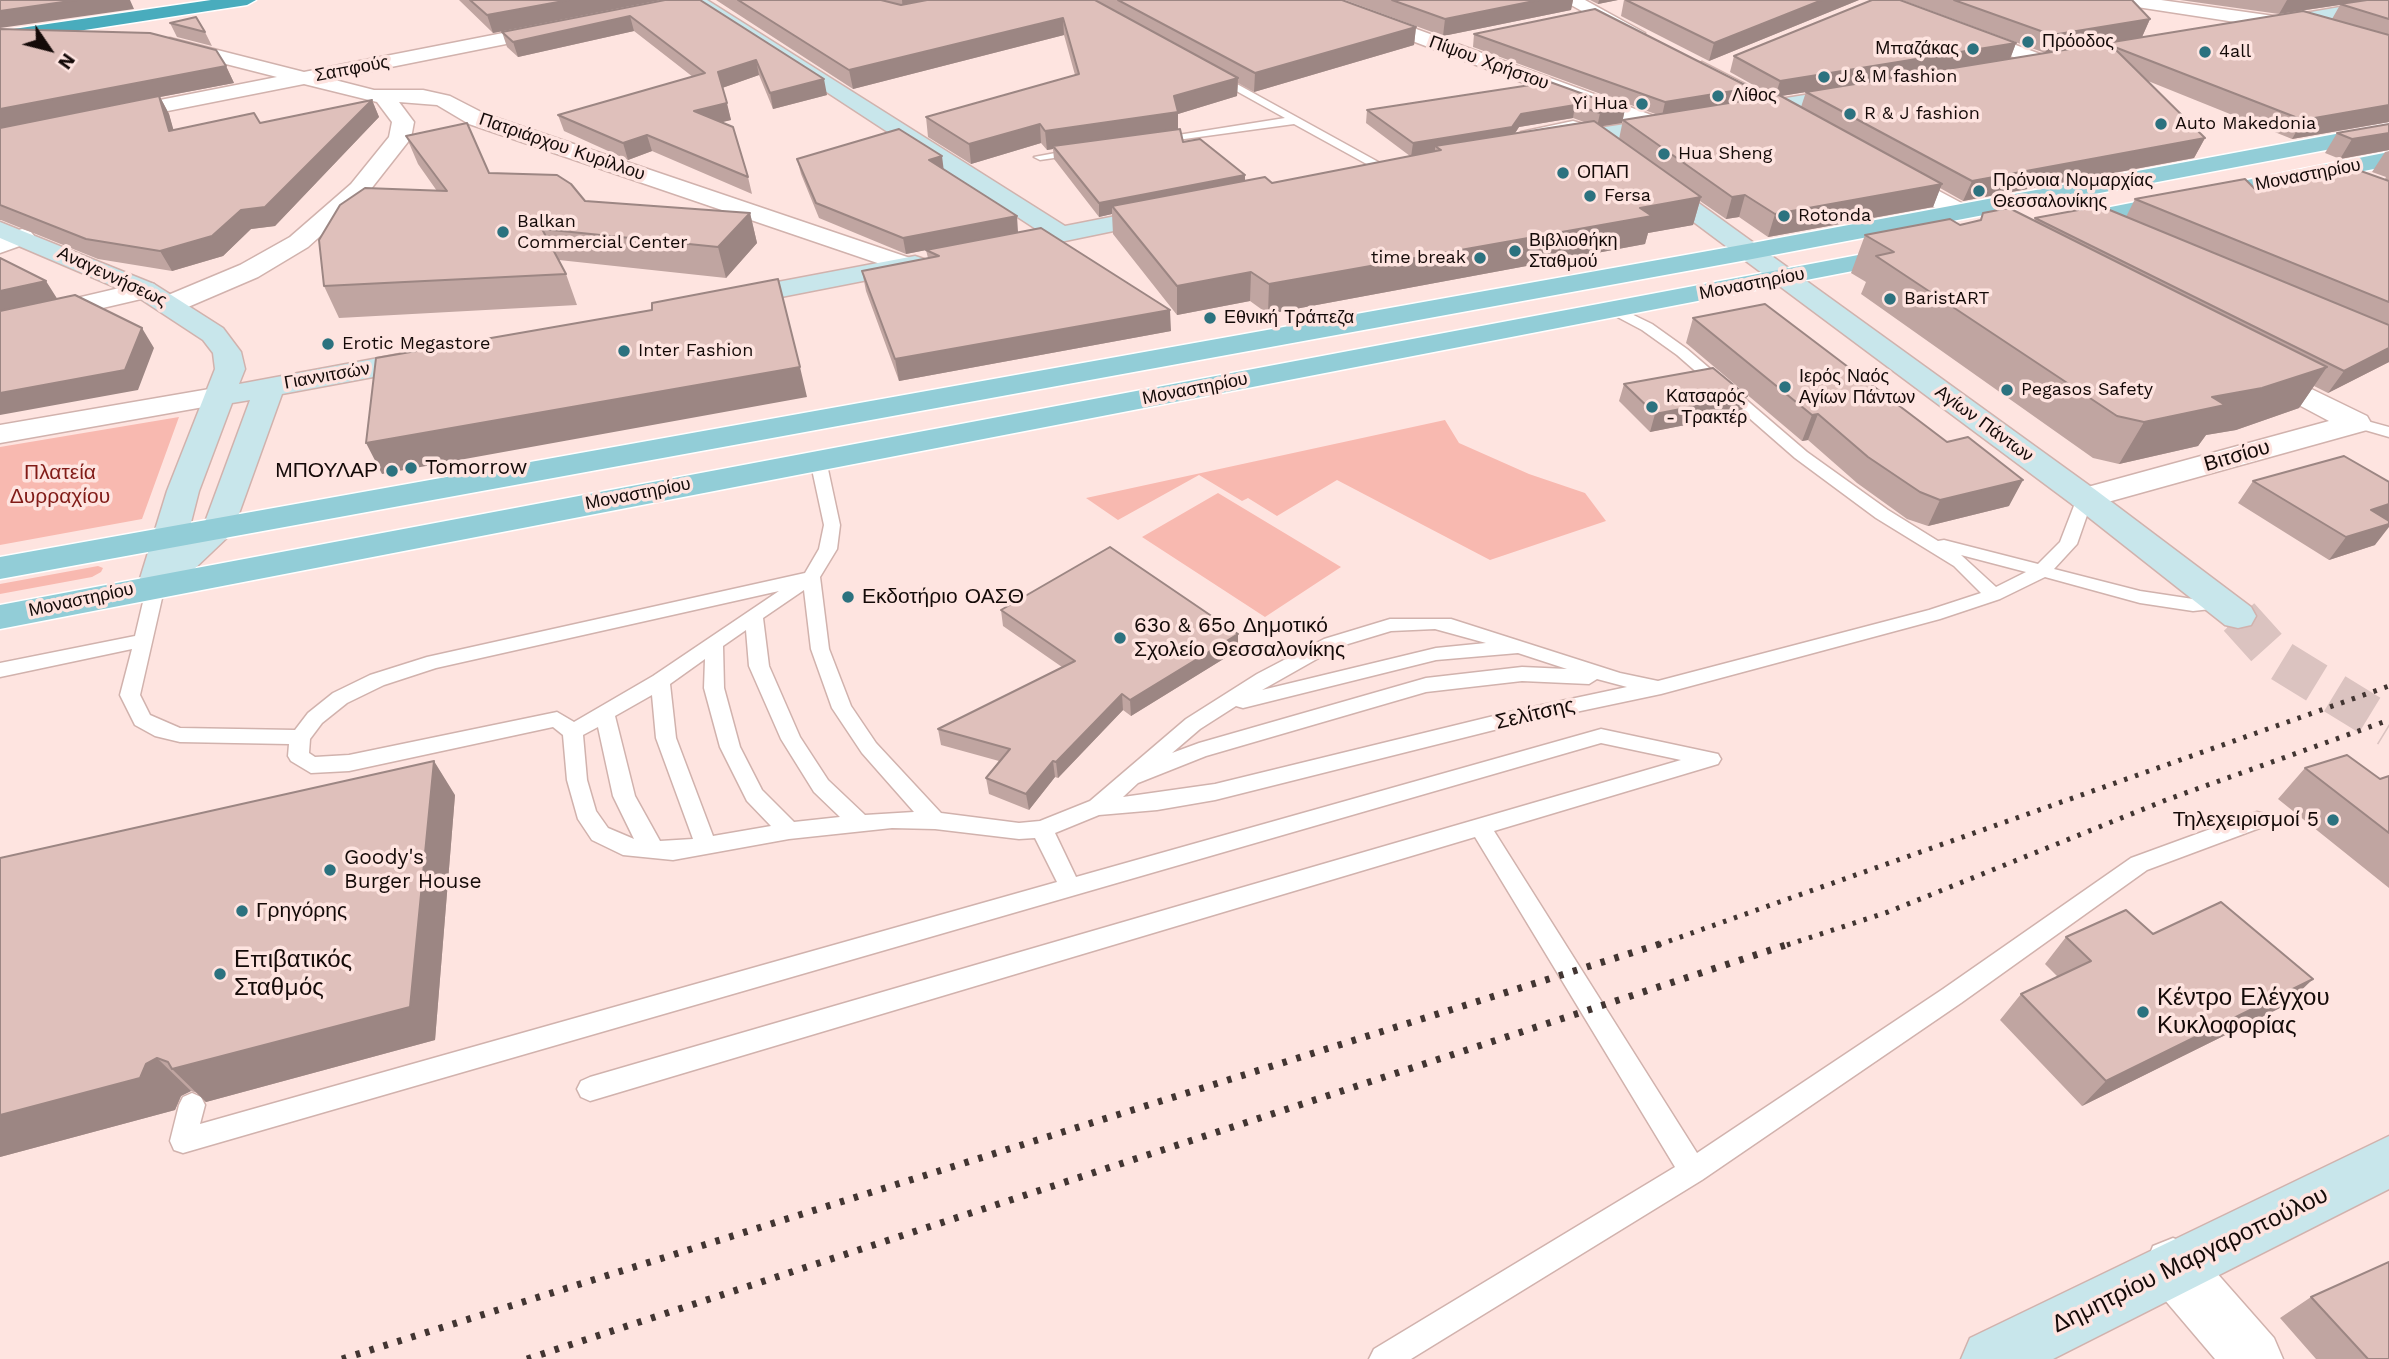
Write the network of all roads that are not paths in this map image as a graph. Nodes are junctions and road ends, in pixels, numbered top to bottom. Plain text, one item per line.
1 (153, 0) edge
2 (247, 0) edge
3 (698, 0) edge
4 (1320, 0) edge
5 (2123, 0) edge
6 (2389, 4) edge
7 (670, 7) edge
8 (1621, 8) dead end
9 (1571, 9) edge
10 (1597, 13) junction
11 (2291, 22) junction
12 (1943, 24) edge
13 (576, 25) edge
14 (2145, 26) edge
15 (1, 32) edge
16 (2338, 32) edge
17 (2214, 34) edge
18 (1480, 37) edge
19 (1442, 45) junction
20 (1659, 46) edge
21 (1684, 58) edge
22 (2070, 58) edge
23 (1733, 61) edge
24 (2043, 62) junction
25 (1201, 67) edge
26 (2005, 68) edge
27 (1709, 71) junction
28 (307, 78) junction
29 (1878, 89) edge
30 (384, 97) junction
31 (1774, 106) junction
32 (1719, 115) edge
33 (1695, 119) edge
34 (93, 120) edge
35 (1296, 120) junction
36 (1657, 125) junction
37 (2389, 131) edge
38 (1591, 132) junction
39 (1821, 132) edge
40 (1148, 143) edge
41 (1516, 145) edge
42 (1094, 150) edge
43 (1613, 151) edge
44 (1040, 157) edge
45 (1867, 159) edge
46 (2389, 159) edge
47 (1412, 167) edge
48 (1634, 167) edge
49 (1387, 171) junction
50 (2325, 172) junction
51 (1350, 178) edge
52 (2364, 187) edge
53 (1182, 210) edge
54 (1960, 212) junction
55 (2094, 217) junction
56 (2046, 226) edge
57 (2133, 233) edge
58 (1061, 234) junction
59 (7, 237) edge
60 (1934, 248) edge
61 (1747, 252) junction
62 (907, 265) junction
63 (1783, 278) junction
64 (145, 290) junction
65 (171, 304) junction
66 (701, 305) edge
67 (1614, 309) junction
68 (0, 324) edge
69 (454, 352) edge
70 (2233, 358) edge
71 (269, 387) junction
72 (221, 396) junction
73 (2356, 423) junction
74 (2389, 432) edge
75 (0, 434) edge
76 (818, 460) junction
77 (2085, 498) junction
78 (220, 526) junction
79 (171, 535) junction
80 (1930, 541) junction
81 (0, 568) edge
82 (2041, 572) junction
83 (811, 577) junction
84 (156, 585) junction
85 (1994, 595) junction
86 (2229, 609) joint
87 (754, 615) junction
88 (0, 617) edge
89 (144, 640) junction
90 (714, 643) junction
91 (1546, 654) junction
92 (0, 670) edge
93 (1618, 679) junction
94 (660, 681) junction
95 (1661, 687) junction
96 (1213, 711) junction
97 (605, 715) junction
98 (573, 732) junction
99 (300, 737) junction
100 (1114, 793) junction
101 (1097, 807) junction
102 (2257, 820) dead end
103 (935, 821) junction
104 (859, 822) junction
105 (1480, 826) junction
106 (1042, 829) junction
107 (789, 831) junction
108 (706, 846) junction
109 (654, 850) junction
110 (1070, 887) junction
111 (590, 1089) dead end
112 (192, 1105) edge
113 (2389, 1161) edge
114 (1693, 1171) junction
115 (2173, 1266) junction
116 (1384, 1359) edge
117 (1991, 1359) edge
118 (2253, 1359) edge

1 - 15 highway
2 - 15 highway
3 - 7 street
3 - 58 main road
4 - 19 street, Πίψου Χρήστου
5 - 11 street
5 - 14 street
6 - 11 main road
8 - 10 street
9 - 10 street
10 - 20 street
11 - 16 street
11 - 17 main road
12 - 24 street
13 - 28 street, Σαπφούς
15 - 28 street, Πατριάρχου Κυρίλλου
18 - 19 street
19 - 36 street, Πίψου Χρήστου
21 - 27 street
22 - 24 main road
23 - 27 street
24 - 26 main road
25 - 35 lane
27 - 31 street
28 - 30 street, Πατριάρχου Κυρίλλου
28 - 34 street, Σαπφούς
29 - 31 main road
30 - 62 street, Πατριάρχου Κυρίλλου
30 - 65 street
31 - 32 main road
31 - 39 street
33 - 36 main road
35 - 40 lane
35 - 49 lane
36 - 38 main road
37 - 54 main road, Μοναστηρίου
38 - 41 main road
38 - 43 main road
42 - 44 lane
45 - 54 street
46 - 50 main road, Μοναστηρίου
47 - 49 main road
48 - 61 main road, Αγίων Πάντων
49 - 51 main road
50 - 52 street
50 - 55 main road, Μοναστηρίου
53 - 58 main road
54 - 61 main road, Μοναστηρίου
55 - 56 main road, Μοναστηρίου
55 - 57 street
58 - 62 main road
59 - 64 main road, Αναγεννήσεως
60 - 63 main road, Μοναστηρίου
61 - 63 main road, Αγίων Πάντων
61 - 78 main road, Μοναστηρίου
62 - 66 main road
63 - 67 main road, Μοναστηρίου
63 - 77 main road, Αγίων Πάντων
64 - 65 main road, Αναγεννήσεως
64 - 68 street
65 - 72 main road, Αναγεννήσεως
67 - 76 main road, Μοναστηρίου
67 - 80 lane
69 - 71 main road, Γιαννιτσών
70 - 73 street
71 - 72 main road, Γιαννιτσών
71 - 78 main road
72 - 75 street, Γιαννιτσών
72 - 79 main road, Αναγεννήσεως
73 - 74 lane
73 - 77 street, Βιτσίου
76 - 83 lane
76 - 84 main road, Μοναστηρίου
77 - 82 lane, Σελίτσης
77 - 86 main road, Αγίων Πάντων
78 - 79 main road, Μοναστηρίου
78 - 84 main road
79 - 81 main road, Μοναστηρίου
79 - 84 main road, Αναγεννήσεως
80 - 82 lane
80 - 85 lane
82 - 85 lane, Σελίτσης
82 - 86 lane
83 - 87 lane
83 - 99 lane
83 - 103 lane
84 - 88 main road, Μοναστηρίου
84 - 89 lane
85 - 95 lane, Σελίτσης
87 - 90 lane
87 - 104 lane
89 - 92 lane
89 - 99 lane
90 - 94 lane
90 - 107 lane
91 - 93 lane
91 - 96 lane
91 - 96 lane
93 - 95 lane
93 - 100 lane
94 - 97 lane
94 - 108 lane
95 - 101 lane, Σελίτσης
96 - 100 lane
97 - 98 lane
97 - 109 lane
98 - 99 lane
98 - 109 lane, Σελίτσης
100 - 101 lane
101 - 106 lane, Σελίτσης
102 - 114 lane
103 - 104 lane, Σελίτσης
103 - 106 lane, Σελίτσης
104 - 107 lane, Σελίτσης
105 - 110 lane
105 - 111 lane
105 - 114 lane
106 - 110 lane
107 - 108 lane, Σελίτσης
108 - 109 lane, Σελίτσης
110 - 112 lane
113 - 115 main road, Δημητρίου Μαργαροπούλου
114 - 116 lane
115 - 117 main road, Δημητρίου Μαργαροπούλου
115 - 118 street

